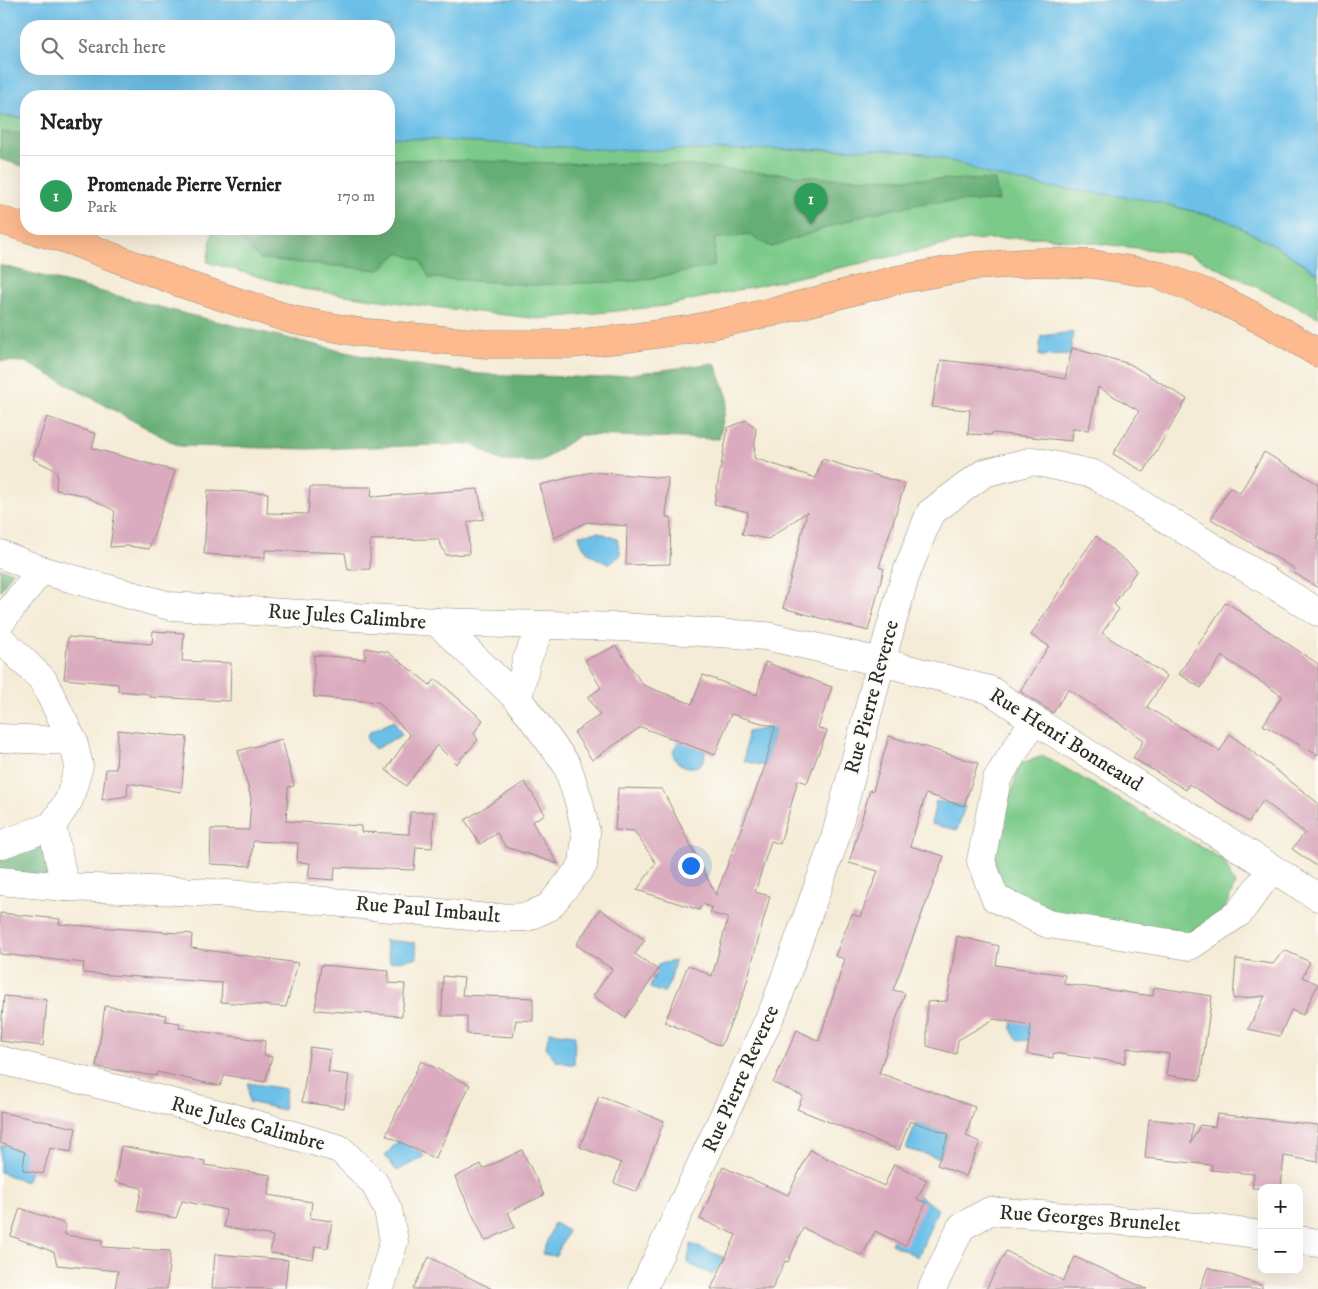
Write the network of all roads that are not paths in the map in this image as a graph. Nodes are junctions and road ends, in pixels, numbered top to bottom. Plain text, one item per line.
1 (0, 220) edge
2 (20, 226) edge
3 (52, 235) edge
4 (1318, 353) edge
5 (0, 554) edge
6 (41, 570) junction
7 (1318, 612) edge
8 (0, 622) edge
9 (437, 622) junction
10 (540, 626) junction
11 (701, 632) joint
12 (0, 638) edge
13 (881, 662) junction
14 (518, 698) junction
15 (1034, 720) junction
16 (0, 738) edge
17 (73, 741) junction
18 (52, 826) junction
19 (0, 845) edge
20 (1272, 869) junction
21 (0, 881) edge
22 (65, 887) junction
23 (1318, 897) edge
24 (0, 1060) edge
25 (1258, 1234) edge
26 (1303, 1241) edge
27 (1318, 1243) edge
28 (380, 1289) edge
29 (643, 1289) edge
30 (932, 1289) edge

1 - 2 main road
3 - 4 main road
5 - 6 street, Rue Jules Calimbre
6 - 8 street
6 - 9 street, Rue Jules Calimbre
7 - 13 street, Rue Pierre Reverce
9 - 10 street, Rue Jules Calimbre
9 - 14 street, Rue Paul Imbault
10 - 11 street, Rue Jules Calimbre
10 - 14 street
11 - 13 street, Rue Henri Bonneaud
12 - 17 street
13 - 15 street, Rue Henri Bonneaud
13 - 29 street, Rue Pierre Reverce
14 - 22 street, Rue Paul Imbault
15 - 20 street, Rue Henri Bonneaud
15 - 20 street
16 - 17 street
17 - 18 street
18 - 19 street
18 - 22 street
20 - 23 street, Rue Henri Bonneaud
21 - 22 street, Rue Paul Imbault
24 - 28 street, Rue Jules Calimbre
25 - 30 street, Rue Georges Brunelet
26 - 27 street

